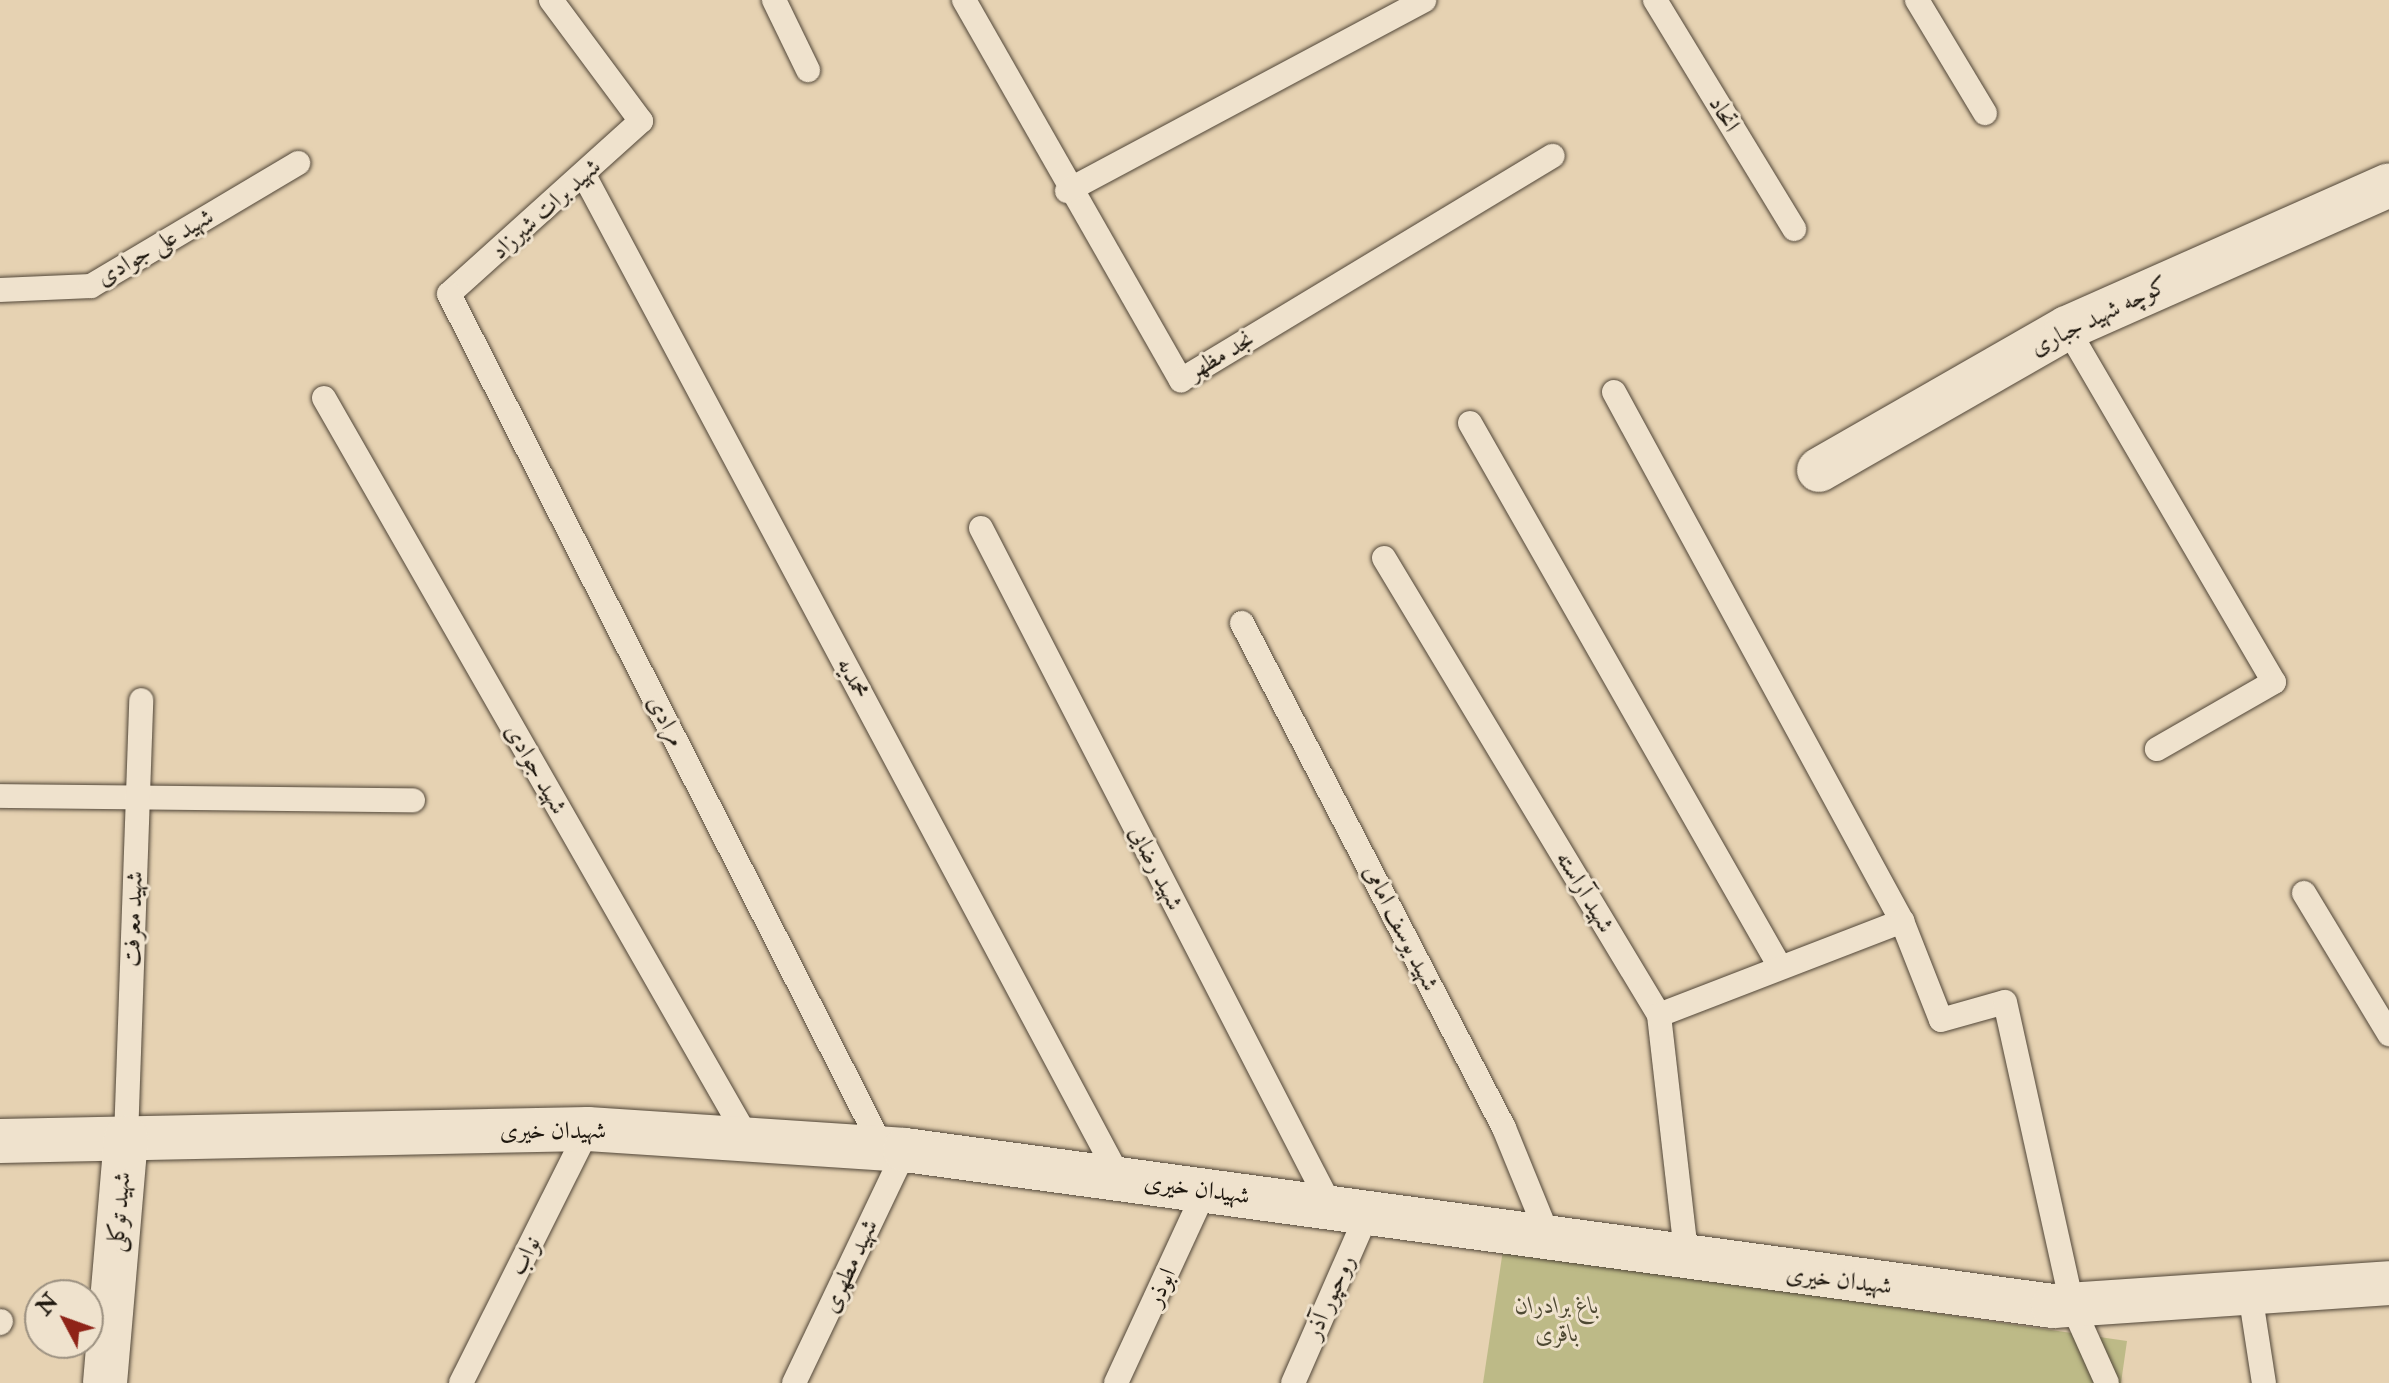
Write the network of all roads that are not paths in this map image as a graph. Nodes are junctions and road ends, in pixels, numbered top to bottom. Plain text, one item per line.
1 (551, 0) edge
2 (774, 0) edge
3 (964, 0) edge
4 (1424, 0) edge
5 (1655, 0) edge
6 (1917, 0) edge
7 (808, 70) dead end
8 (1985, 113) dead end
9 (1553, 156) dead end
10 (298, 163) dead end
11 (585, 177) junction
12 (2389, 185) edge
13 (1067, 191) junction
14 (1794, 229) dead end
15 (0, 290) edge
16 (449, 294) joint
17 (2067, 328) junction
18 (1614, 392) dead end
19 (324, 398) dead end
20 (1470, 423) dead end
21 (1819, 470) dead end
22 (981, 528) dead end
23 (1384, 558) dead end
24 (1242, 623) dead end
25 (141, 700) dead end
26 (2157, 749) dead end
27 (0, 796) edge
28 (137, 798) junction
29 (413, 800) dead end
30 (2304, 893) dead end
31 (1902, 921) junction
32 (1780, 967) junction
33 (1659, 1015) junction
34 (2389, 1034) edge
35 (588, 1129) junction
36 (126, 1138) junction
37 (748, 1139) junction
38 (0, 1141) edge
39 (894, 1149) junction
40 (1120, 1179) junction
41 (1205, 1190) junction
42 (1349, 1209) junction
43 (1549, 1238) junction
44 (1687, 1259) junction
45 (2389, 1283) edge
46 (2250, 1293) junction
47 (2072, 1305) junction
48 (105, 1383) edge
49 (461, 1383) edge
50 (794, 1383) edge
51 (1116, 1383) edge
52 (1293, 1383) edge
53 (2107, 1383) edge
54 (2264, 1383) edge

1 - 11 lane, شهید برات شیرزاد
2 - 7 lane
3 - 13 lane, نجد مظهر
4 - 13 lane
5 - 14 lane, اتحاد
6 - 8 lane
9 - 13 lane, نجد مظهر
10 - 15 lane, شهید علی جوادی
11 - 16 lane, شهید برات شیرزاد
11 - 40 lane, محمدیه
12 - 17 street, کوچه شهید جباری
16 - 39 lane, مرادی
17 - 21 street, کوچه شهید جباری
17 - 26 lane
18 - 31 lane
19 - 37 lane, شهید جوادی
20 - 32 lane
22 - 42 lane, شهید رضایی
23 - 33 lane, شهید آراسته
24 - 43 lane, شهید یوسف امامی
25 - 28 lane, شهید معرفت
27 - 28 lane
28 - 29 lane
28 - 36 lane, شهید معرفت
30 - 34 lane
31 - 32 lane
31 - 47 lane
32 - 33 lane
33 - 44 lane, شهید آراسته
35 - 36 street, شهیدان خیری
35 - 37 street, شهیدان خیری
35 - 49 lane, نواب
36 - 38 street, شهیدان خیری
36 - 48 street, شهید توکلی
37 - 39 street, شهیدان خیری
39 - 40 street, شهیدان خیری
39 - 50 lane, شهید مطهری
40 - 41 street, شهیدان خیری
41 - 42 street, شهیدان خیری
41 - 51 lane, ابوذر
42 - 43 street, شهیدان خیری
42 - 52 lane, روحپور آذر
43 - 44 street, شهیدان خیری
44 - 47 street, شهیدان خیری
45 - 46 street, شهیدان خیری
46 - 47 street, شهیدان خیری
46 - 54 lane
47 - 53 lane

